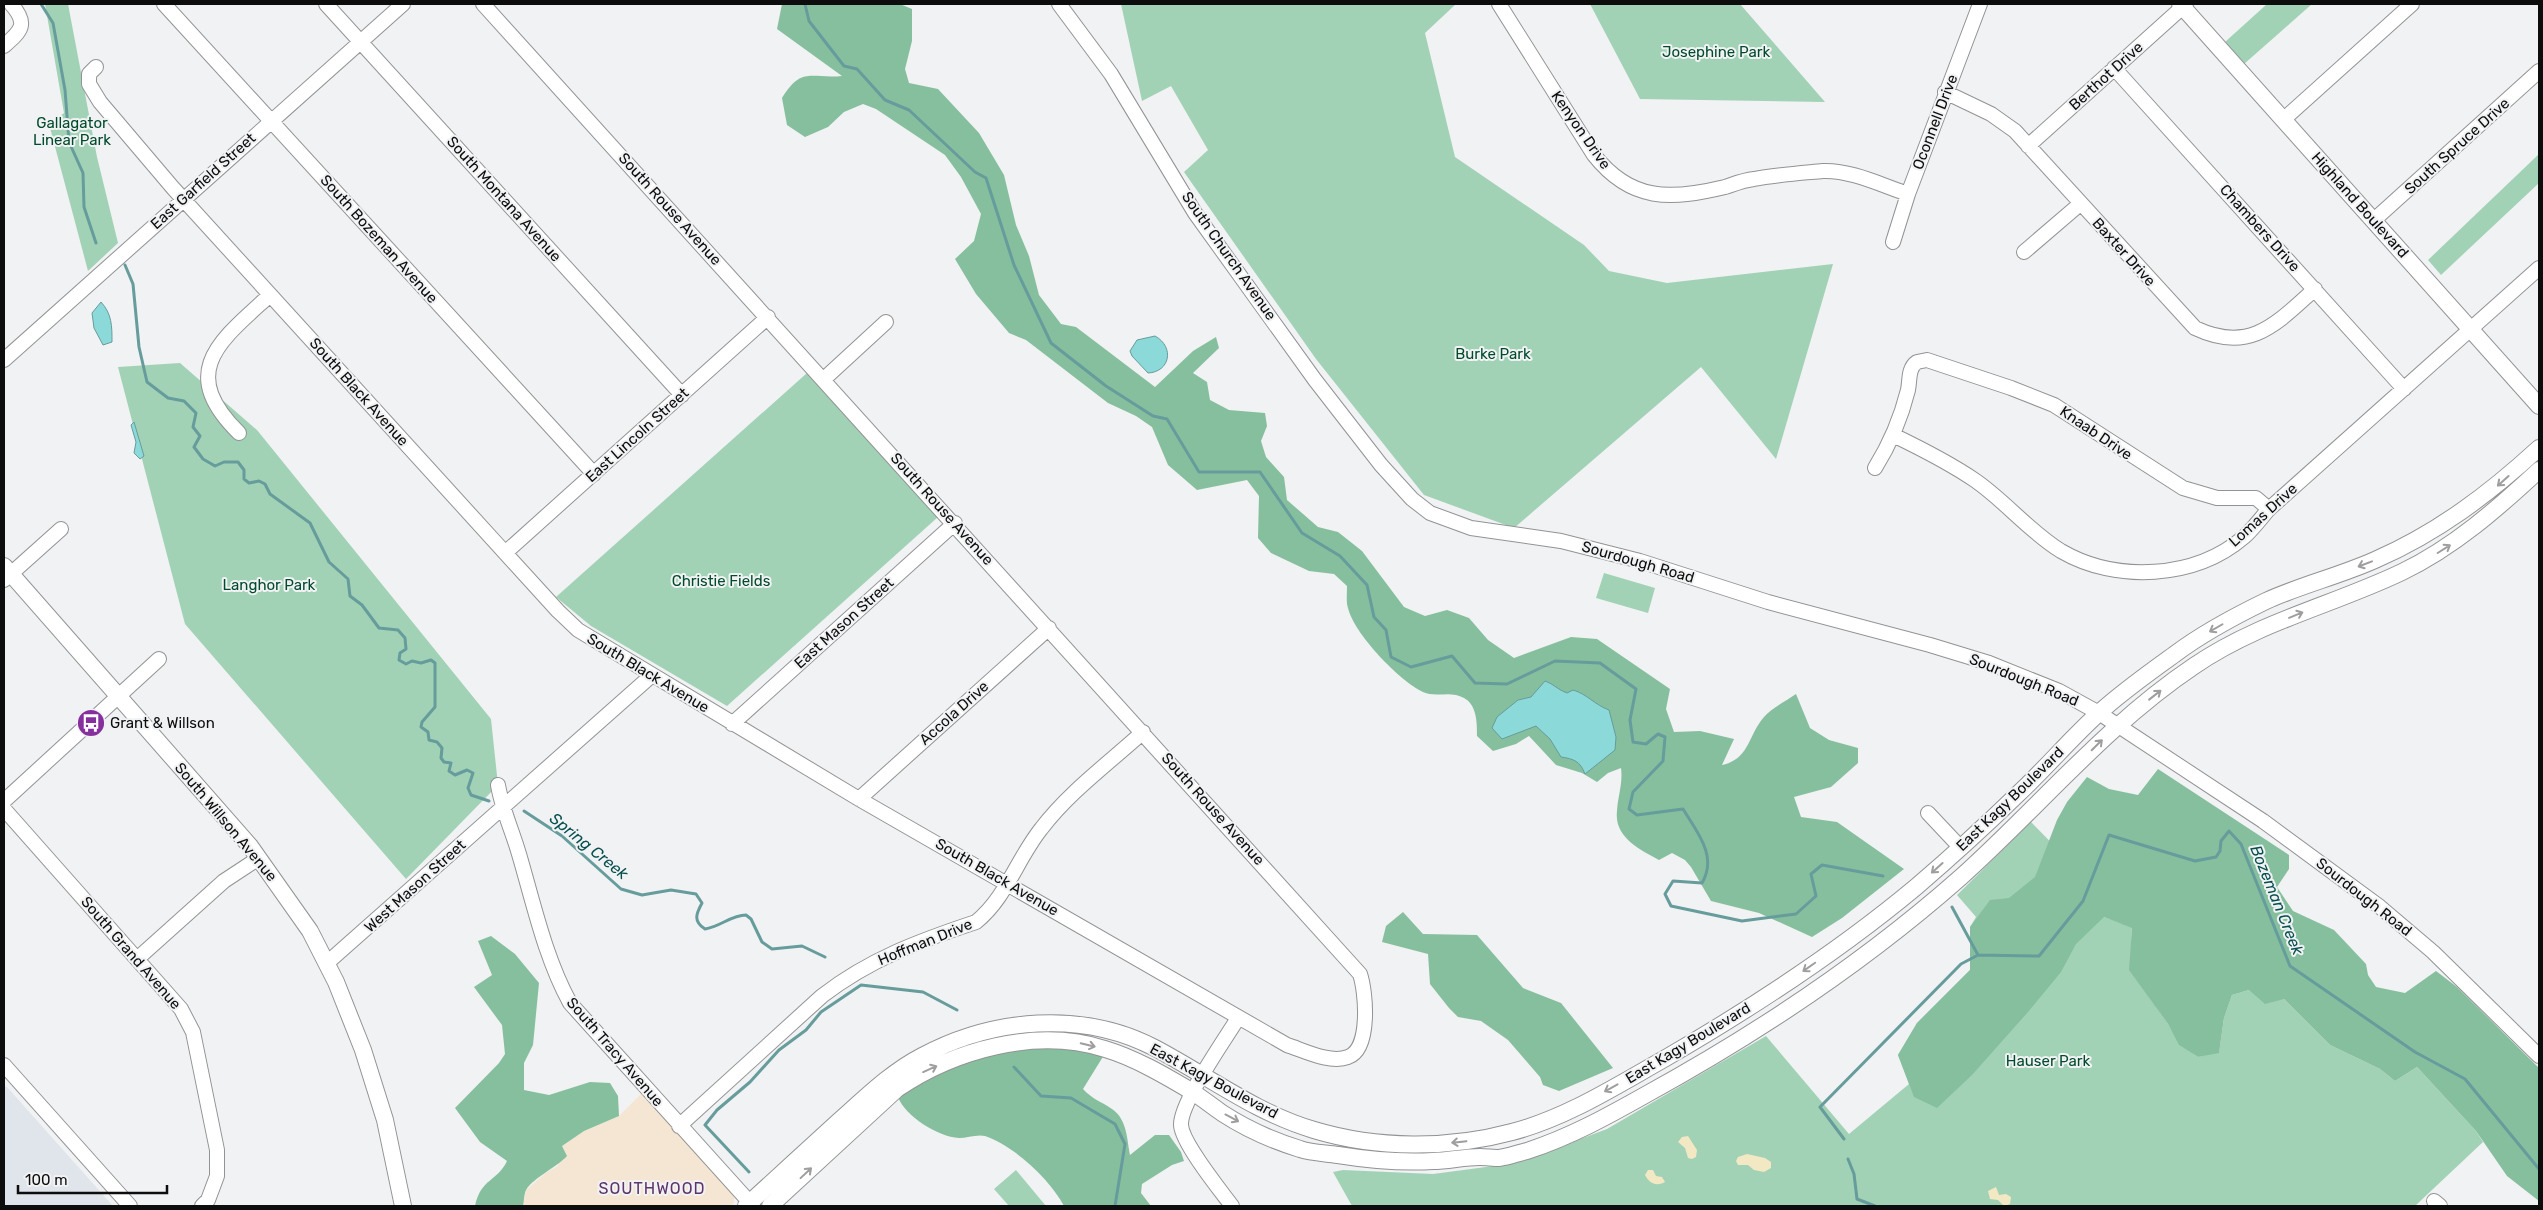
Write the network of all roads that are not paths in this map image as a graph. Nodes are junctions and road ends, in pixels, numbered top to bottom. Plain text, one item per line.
1 (11, 4) edge
2 (164, 4) edge
3 (326, 4) edge
4 (403, 4) edge
5 (483, 4) edge
6 (1058, 4) edge
7 (1499, 4) edge
8 (1980, 4) edge
9 (2412, 4) edge
10 (2183, 5) edge
11 (360, 41) junction
12 (4, 46) edge
13 (96, 67) dead end
14 (2114, 68) junction
15 (2539, 71) edge
16 (1945, 92) junction
17 (2284, 119) junction
18 (271, 120) junction
19 (2028, 146) junction
20 (1908, 194) junction
21 (183, 199) junction
22 (2080, 204) junction
23 (2374, 220) junction
24 (1893, 242) dead end
25 (2024, 252) dead end
26 (2539, 268) edge
27 (2315, 289) junction
28 (270, 295) junction
29 (768, 317) junction
30 (886, 322) dead end
31 (2470, 328) junction
32 (4, 360) edge
33 (824, 378) junction
34 (2404, 388) junction
35 (682, 394) junction
36 (2539, 406) edge
37 (238, 433) dead end
38 (1893, 435) junction
39 (2539, 448) edge
40 (1875, 468) dead end
41 (2539, 470) edge
42 (594, 474) junction
43 (1412, 499) joint
44 (2270, 509) junction
45 (955, 523) junction
46 (61, 529) dead end
47 (505, 553) junction
48 (6, 574) edge
49 (1049, 628) junction
50 (159, 659) dead end
51 (651, 676) junction
52 (119, 698) junction
53 (2099, 713) junction
54 (732, 724) junction
55 (2117, 725) junction
56 (1143, 732) junction
57 (498, 784) dead end
58 (859, 799) junction
59 (4, 801) edge
60 (502, 808) junction
61 (4, 809) edge
62 (1928, 813) dead end
63 (1960, 847) junction
64 (259, 858) junction
65 (1007, 883) junction
66 (137, 959) junction
67 (327, 963) junction
68 (1238, 1018) junction
69 (1364, 1030) joint
70 (2539, 1056) edge
71 (4, 1065) edge
72 (1203, 1076) junction
73 (1192, 1092) junction
74 (679, 1126) junction
75 (750, 1205) edge
76 (130, 1206) edge
77 (202, 1206) edge
78 (403, 1206) edge
79 (770, 1206) edge
80 (1232, 1206) edge

1 - 12 street
2 - 18 street, South Bozeman Avenue
3 - 11 street, South Montana Avenue
4 - 11 street, East Garfield Street
5 - 29 street, South Rouse Avenue
6 - 43 street, South Church Avenue
7 - 20 street, Kenyon Drive
8 - 16 street, Oconnell Drive
9 - 17 street
10 - 14 street, Berthot Drive
10 - 17 main road, Highland Boulevard
11 - 18 street, East Garfield Street
11 - 35 street, South Montana Avenue
13 - 21 street, South Black Avenue
14 - 19 street, Berthot Drive
14 - 27 street, Chambers Drive
15 - 23 street, South Spruce Drive
16 - 19 street, Baxter Drive
16 - 20 street, Oconnell Drive
17 - 23 main road, Highland Boulevard
18 - 21 street, East Garfield Street
18 - 42 street, South Bozeman Avenue
19 - 22 street, Baxter Drive
20 - 24 street, Oconnell Drive
21 - 28 street, South Black Avenue
21 - 32 street, East Garfield Street
22 - 25 street
22 - 27 street, Baxter Drive
23 - 31 main road, Highland Boulevard
26 - 31 street, Lomas Drive
27 - 34 street, Chambers Drive
28 - 37 street
28 - 47 street, South Black Avenue
29 - 33 street, South Rouse Avenue
29 - 35 street, East Lincoln Street
30 - 33 street
31 - 34 street, Lomas Drive
31 - 36 main road, Highland Boulevard
33 - 45 street, South Rouse Avenue
34 - 44 street, Lomas Drive
35 - 42 street, East Lincoln Street
38 - 40 street
38 - 44 street, Lomas Drive
38 - 44 street, Knaab Drive
39 -> 53 main road, East Kagy Boulevard
55 -> 41 main road, East Kagy Boulevard
42 - 47 street, East Lincoln Street
43 - 53 street, Sourdough Road
45 - 49 street, South Rouse Avenue
45 - 54 street, East Mason Street
46 - 48 street
47 - 51 street, South Black Avenue
48 - 52 main road, South Willson Avenue
49 - 56 street, South Rouse Avenue
49 - 58 street, Accola Drive
50 - 52 street
51 - 54 street, South Black Avenue
51 - 60 street
52 - 59 street
52 - 64 main road, South Willson Avenue
53 - 55 street, Sourdough Road
53 - 63 main road, East Kagy Boulevard
54 - 58 street, South Black Avenue
55 - 70 street, Sourdough Road
73 -> 55 main road, East Kagy Boulevard
56 - 65 street, Hoffman Drive
56 - 69 street, South Rouse Avenue
57 - 60 street, South Tracy Avenue
58 - 65 street, South Black Avenue
60 - 67 street, West Mason Street
60 - 74 street, South Tracy Avenue
61 - 66 street, South Grand Avenue
62 - 63 street
63 -> 72 main road, East Kagy Boulevard
64 - 66 street
64 - 67 main road, South Willson Avenue
65 - 68 street, South Black Avenue
65 - 74 street, Hoffman Drive
66 - 77 street, South Grand Avenue
67 - 78 main road, South Willson Avenue
68 - 69 street, South Black Avenue
68 - 72 street
71 - 76 street
72 - 73 street
72 - 75 main road, East Kagy Boulevard
79 -> 73 main road, East Kagy Boulevard
73 - 80 street
74 - 75 street, South Tracy Avenue

